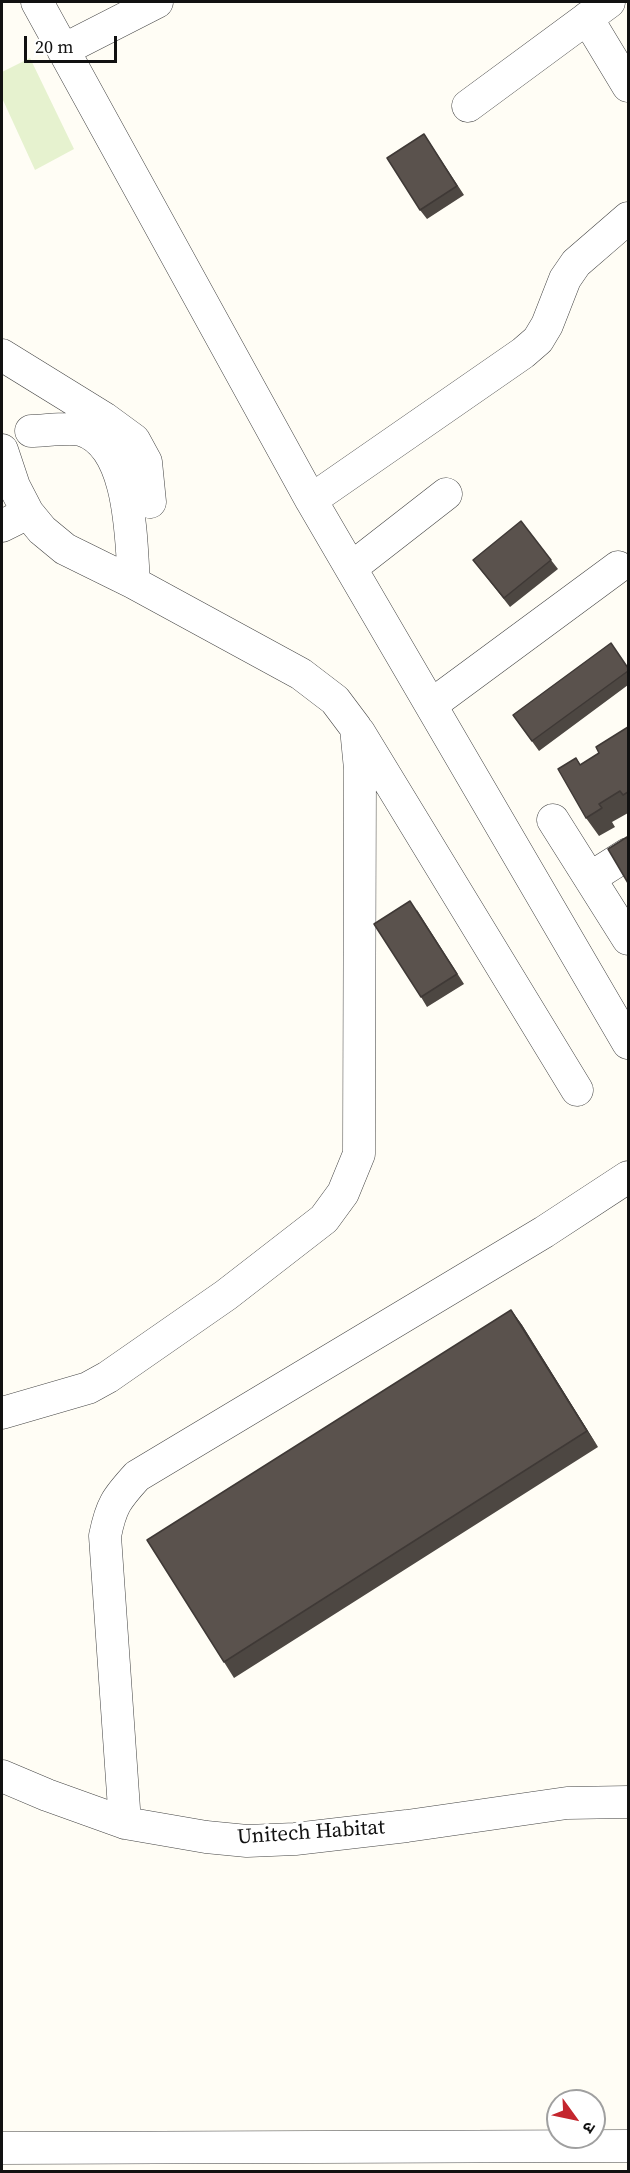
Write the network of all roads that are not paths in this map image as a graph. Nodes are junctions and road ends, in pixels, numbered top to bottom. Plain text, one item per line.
1 (37, 2) edge
2 (157, 2) edge
3 (598, 10) edge
4 (63, 50) junction
5 (628, 86) edge
6 (468, 106) dead end
7 (628, 218) edge
8 (2, 355) edge
9 (31, 431) dead end
10 (2, 450) edge
11 (446, 494) dead end
12 (311, 500) junction
13 (150, 502) dead end
14 (15, 520) edge
15 (618, 567) dead end
16 (351, 568) junction
17 (134, 583) junction
18 (431, 705) junction
19 (356, 728) junction
20 (553, 820) dead end
21 (628, 854) edge
22 (590, 878) junction
23 (628, 939) edge
24 (628, 1042) edge
25 (577, 1090) dead end
26 (628, 1177) edge
27 (2, 1413) edge
28 (2, 1776) edge
29 (628, 1802) edge
30 (125, 1823) junction
31 (628, 2146) edge
32 (2, 2148) edge

1 - 4 street
2 - 4 street
3 - 5 street
3 - 6 street
4 - 12 street
7 - 12 street
8 - 13 street
9 - 17 street
10 - 14 street
11 - 16 street
12 - 16 street
14 - 17 street
15 - 18 street
16 - 18 street
17 - 19 street
18 - 24 street
19 - 25 street
19 - 27 street
20 - 22 street
21 - 22 street
22 - 23 street
26 - 30 street
28 - 30 street, Unitech Habitat
29 - 30 street, Unitech Habitat
31 - 32 street

